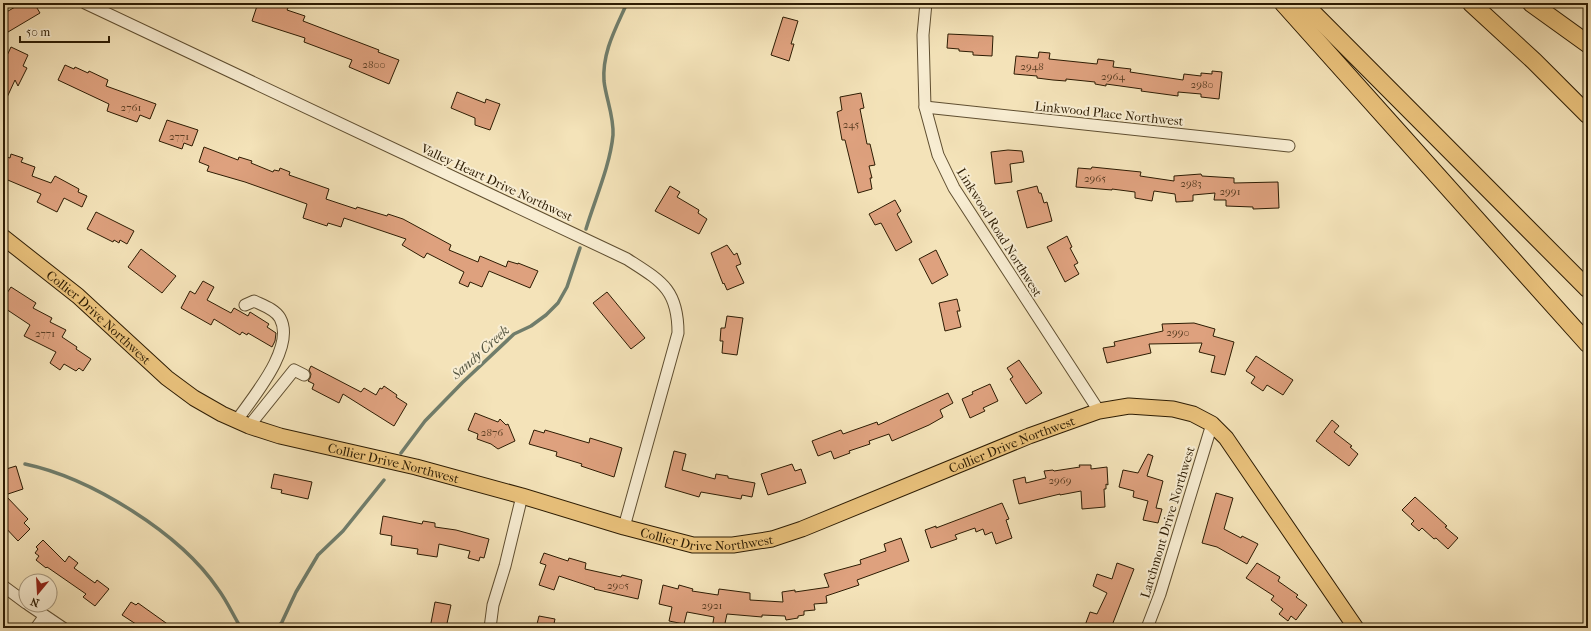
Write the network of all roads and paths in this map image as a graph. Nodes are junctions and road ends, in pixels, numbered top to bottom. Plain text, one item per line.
1 (85, 3) edge
2 (926, 3) edge
3 (1283, 3) edge
4 (1303, 3) edge
5 (1471, 3) edge
6 (1530, 3) edge
7 (1588, 44) edge
8 (925, 107) junction
9 (1588, 115) edge
10 (1290, 146) dead end
11 (3, 238) edge
12 (1588, 289) edge
13 (245, 305) dead end
14 (1588, 344) edge
15 (304, 375) dead end
16 (1099, 411) junction
17 (243, 423) junction
18 (1212, 424) junction
19 (522, 496) junction
20 (624, 527) junction
21 (3, 586) edge
22 (18, 597) edge
23 (40, 613) edge
24 (44, 616) junction
25 (36, 628) edge
26 (62, 628) edge
27 (490, 628) edge
28 (1147, 628) edge
29 (1356, 628) edge

1 - 20 street, Valley Heart Drive Northwest
2 - 8 street, Linkwood Road Northwest
3 - 14 highway
4 - 12 highway
5 - 9 highway
6 - 7 highway
8 - 10 street, Linkwood Place Northwest
8 - 16 street, Linkwood Road Northwest
11 - 17 main road, Collier Drive Northwest
13 - 17 street
15 - 17 street
16 - 18 main road, Collier Drive Northwest
16 - 20 main road, Collier Drive Northwest
17 - 19 main road, Collier Drive Northwest
18 - 28 street, Larchmont Drive Northwest
18 - 29 main road, Collier Drive Northwest
19 - 20 main road, Collier Drive Northwest
19 - 27 street
21 - 22 street
23 - 24 street
24 - 25 street
24 - 26 street

